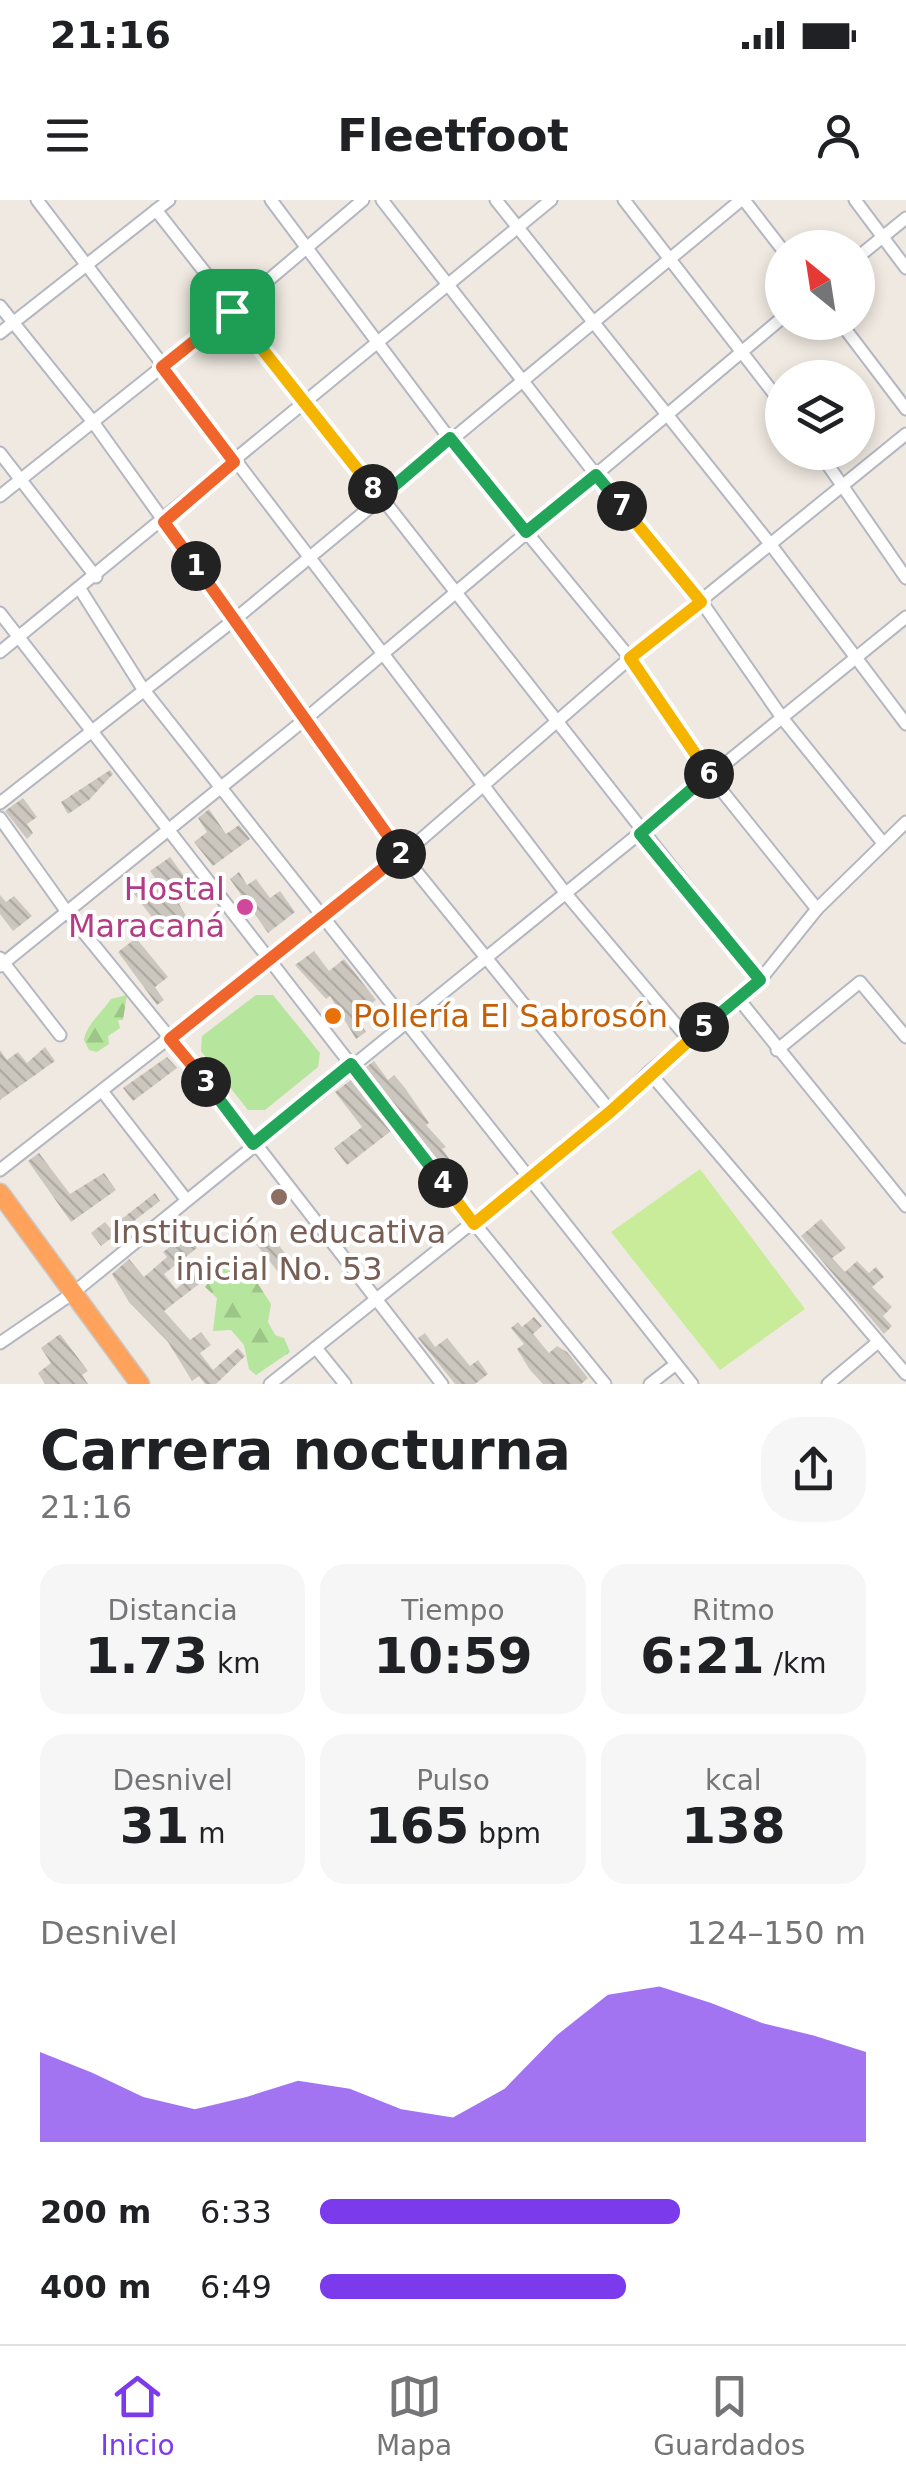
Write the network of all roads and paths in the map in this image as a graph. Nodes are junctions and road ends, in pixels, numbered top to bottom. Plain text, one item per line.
1 (36, 200) edge
2 (169, 200) edge
3 (271, 200) edge
4 (362, 200) edge
5 (382, 200) edge
6 (496, 200) edge
7 (551, 200) edge
8 (624, 200) edge
9 (742, 200) edge
10 (855, 200) edge
11 (156, 210) junction
12 (906, 218) edge
13 (517, 228) junction
14 (767, 230) edge
15 (883, 237) junction
16 (875, 243) edge
17 (308, 246) junction
18 (670, 258) junction
19 (86, 266) junction
20 (906, 268) edge
21 (449, 288) junction
22 (0, 306) edge
23 (232, 311) junction
24 (13, 323) junction
25 (592, 323) junction
26 (765, 332) edge
27 (0, 333) edge
28 (854, 340) edge
29 (382, 343) junction
30 (742, 351) junction
31 (162, 367) junction
32 (523, 380) junction
33 (765, 381) edge
34 (306, 403) junction
35 (906, 409) edge
36 (664, 415) junction
37 (93, 422) junction
38 (906, 434) edge
39 (450, 438) junction
40 (0, 453) edge
41 (234, 462) junction
42 (832, 470) edge
43 (596, 475) junction
44 (20, 480) junction
45 (843, 485) junction
46 (0, 496) edge
47 (380, 498) junction
48 (164, 522) junction
49 (526, 532) junction
50 (771, 546) junction
51 (307, 560) junction
52 (96, 576) junction
53 (906, 578) edge
54 (80, 589) junction
55 (454, 591) junction
56 (701, 602) junction
57 (0, 613) edge
58 (906, 617) edge
59 (234, 620) junction
60 (18, 638) junction
61 (0, 652) edge
62 (381, 653) junction
63 (854, 657) junction
64 (630, 658) junction
65 (143, 689) junction
66 (783, 720) junction
67 (303, 721) junction
68 (556, 723) junction
69 (906, 724) edge
70 (94, 730) junction
71 (710, 776) junction
72 (222, 786) junction
73 (483, 786) junction
74 (0, 803) edge
75 (0, 818) edge
76 (906, 822) edge
77 (167, 831) junction
78 (640, 834) junction
79 (883, 843) junction
80 (403, 856) junction
81 (567, 895) junction
82 (817, 909) junction
83 (67, 912) junction
84 (323, 916) junction
85 (270, 959) junction
86 (485, 959) junction
87 (1, 963) edge
88 (760, 980) junction
89 (736, 998) junction
90 (405, 1022) junction
91 (60, 1035) dead end
92 (906, 1037) edge
93 (170, 1039) junction
94 (689, 1040) junction
95 (778, 1050) junction
96 (351, 1064) junction
97 (650, 1072) junction
98 (102, 1091) junction
99 (610, 1112) junction
100 (253, 1144) junction
101 (0, 1170) edge
102 (530, 1179) junction
103 (0, 1193) edge
104 (185, 1198) junction
105 (906, 1206) edge
106 (474, 1224) junction
107 (73, 1293) junction
108 (375, 1302) junction
109 (878, 1342) junction
110 (0, 1343) edge
111 (316, 1348) junction
112 (676, 1364) junction
113 (906, 1374) edge
114 (140, 1384) edge
115 (270, 1384) edge
116 (344, 1384) edge
117 (442, 1384) edge
118 (604, 1384) edge
119 (650, 1384) edge
120 (692, 1384) edge
121 (828, 1384) edge

1 - 19 street
2 - 11 street
3 - 17 street
4 - 17 street
5 - 21 street
6 - 13 street
7 - 13 street
8 - 18 street
9 - 14 street
9 - 18 street
10 - 15 street
11 - 19 street
11 - 23 street
12 - 15 street
13 - 21 street
13 - 25 street
15 - 16 street
15 - 20 street
17 - 23 street
17 - 29 street
18 - 25 street
18 - 30 street
19 - 24 street
19 - 31 street
21 - 29 street
21 - 32 street
22 - 24 street
23 - 31 street
23 - 34 street
24 - 27 street
24 - 37 street
25 - 32 street
25 - 36 street
26 - 30 street
28 - 35 street
29 - 34 street
29 - 39 street
30 - 33 street
30 - 36 street
31 - 37 street
31 - 41 street
32 - 39 street
32 - 43 street
34 - 41 street
34 - 47 street
36 - 43 street
36 - 50 street
37 - 44 street
37 - 48 street
38 - 45 street
39 - 47 street
39 - 49 street
40 - 44 street
41 - 48 street
41 - 51 street
42 - 45 street
43 - 49 street
43 - 56 street
44 - 46 street
44 - 52 street
45 - 50 street
45 - 53 street
47 - 51 street
47 - 55 street
48 - 52 street
48 - 59 street
49 - 55 street
49 - 64 street
50 - 56 street
50 - 63 street
51 - 59 street
51 - 62 street
52 - 54 street
54 - 60 street
54 - 65 street
55 - 62 street
55 - 68 street
56 - 64 street
56 - 66 street
57 - 60 street
58 - 63 street
59 - 65 street
59 - 67 street
60 - 61 street
60 - 70 street
62 - 67 street
62 - 73 street
63 - 66 street
63 - 69 street
64 - 68 street
64 - 71 street
65 - 70 street
65 - 72 street
66 - 71 street
66 - 79 street
67 - 72 street
67 - 80 street
68 - 73 street
68 - 78 street
70 - 74 street
70 - 77 street
71 - 78 street
71 - 82 street
72 - 77 street
72 - 84 street
73 - 80 street
73 - 81 street
75 - 83 street
76 - 79 street
77 - 83 street
77 - 85 street
78 - 81 street
78 - 88 street
79 - 82 street
80 - 84 street
80 - 86 street
81 - 86 street
81 - 94 street
82 - 88 street
83 - 87 street
83 - 93 street
84 - 85 street
84 - 90 street
85 - 93 street
85 - 96 street
86 - 90 street
86 - 99 street
87 - 91 street
88 - 89 street
89 - 94 street
89 - 95 street
90 - 96 street
90 - 102 street
92 - 95 street
93 - 98 street
93 - 100 street
94 - 97 street
95 - 105 street
96 - 100 street
96 - 106 street
97 - 99 street
97 - 109 street
98 - 101 street
98 - 104 street
99 - 102 street
100 - 104 street
100 - 108 street
102 - 106 street
102 - 112 street
103 - 107 highway
104 - 107 street
106 - 108 street
106 - 118 street
107 - 110 street
107 - 114 highway
108 - 111 street
108 - 117 street
109 - 113 street
109 - 121 street
111 - 115 street
111 - 116 street
112 - 119 street
112 - 120 street

